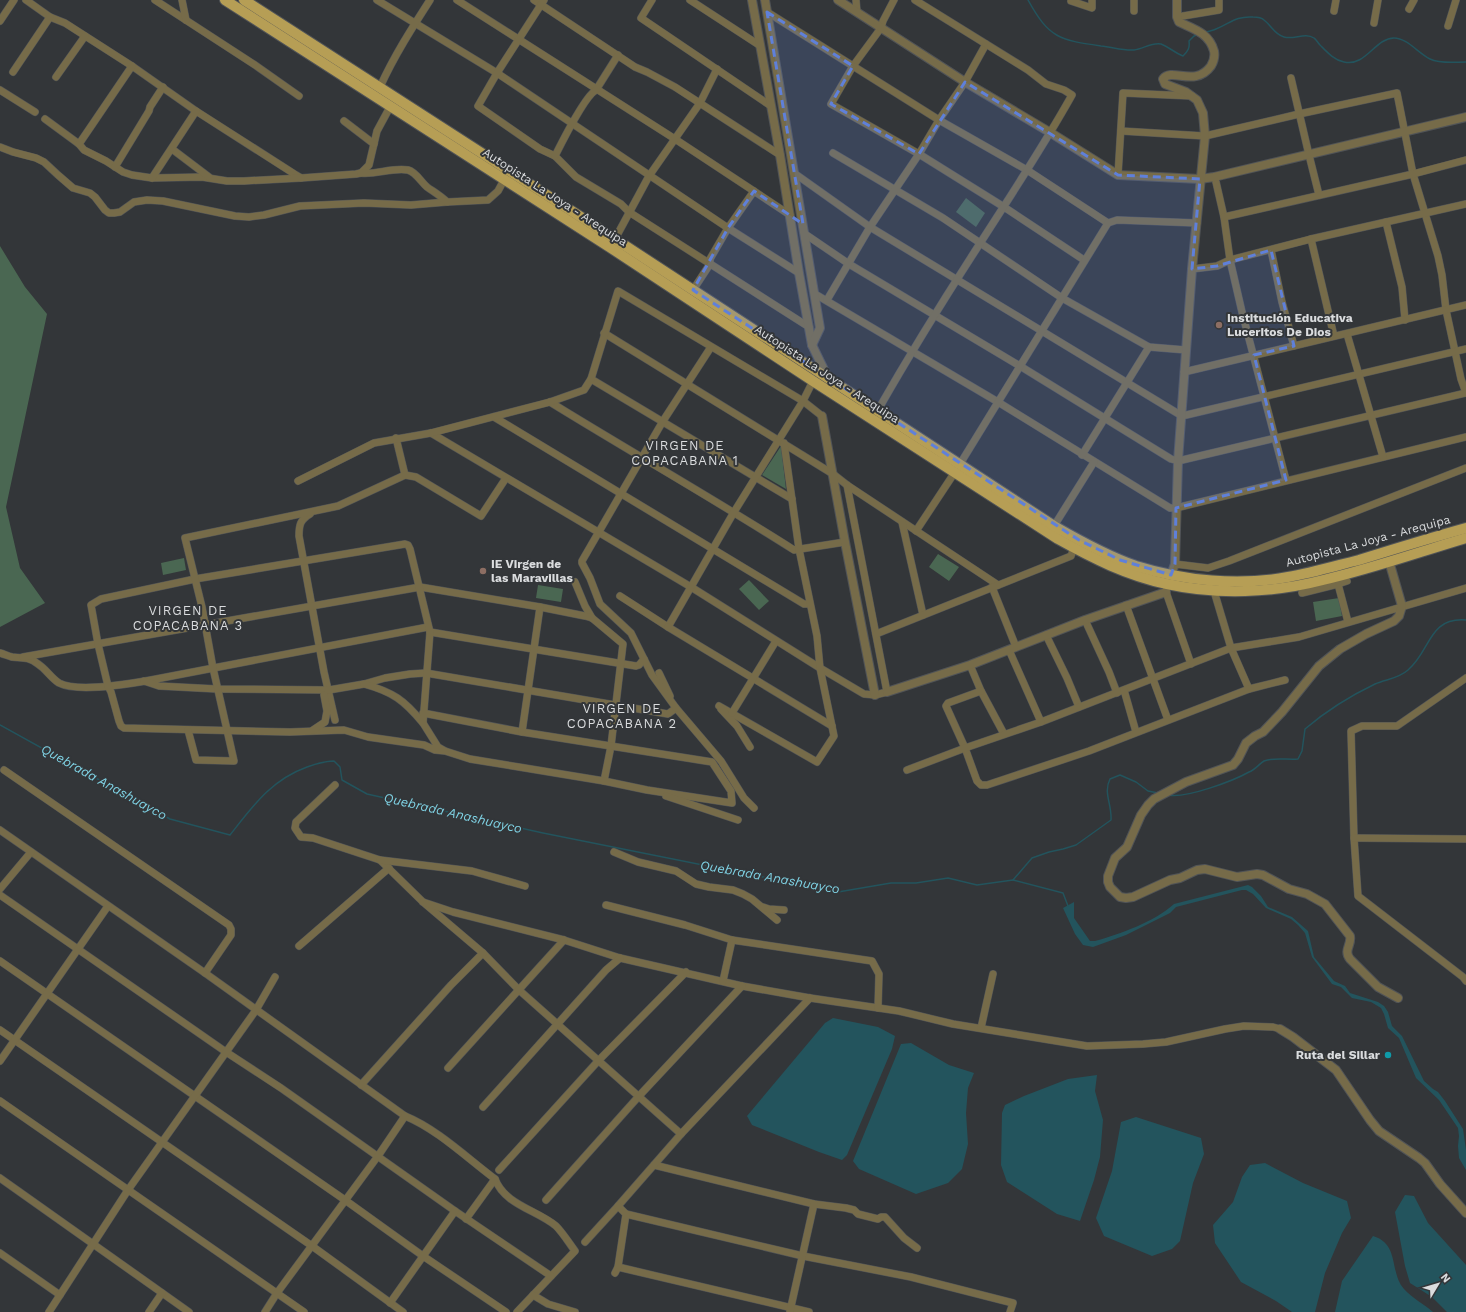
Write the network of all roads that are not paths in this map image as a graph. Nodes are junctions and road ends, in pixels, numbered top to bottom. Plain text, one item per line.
1 (14, 0) edge
2 (26, 0) edge
3 (155, 0) edge
4 (182, 0) edge
5 (225, 0) edge
6 (244, 0) edge
7 (377, 0) edge
8 (430, 0) edge
9 (456, 0) edge
10 (534, 0) edge
11 (652, 0) edge
12 (690, 0) edge
13 (752, 0) edge
14 (765, 0) edge
15 (838, 0) edge
16 (856, 0) edge
17 (894, 0) edge
18 (915, 0) edge
19 (1092, 0) edge
20 (1134, 0) edge
21 (1177, 0) edge
22 (1219, 0) edge
23 (1336, 0) edge
24 (1378, 0) edge
25 (1414, 0) edge
26 (1456, 0) edge
27 (1071, 1) dead end
28 (542, 2) edge
29 (1409, 9) dead end
30 (1134, 11) dead end
31 (1334, 11) dead end
32 (767, 12) junction
33 (857, 12) junction
34 (50, 17) junction
35 (1178, 17) junction
36 (186, 20) junction
37 (0, 21) edge
38 (1374, 23) dead end
39 (414, 24) junction
40 (1448, 26) dead end
41 (882, 28) junction
42 (85, 36) junction
43 (518, 40) junction
44 (986, 44) junction
45 (759, 45) junction
46 (618, 55) junction
47 (132, 66) junction
48 (854, 66) junction
49 (717, 69) junction
50 (13, 72) dead end
51 (497, 73) junction
52 (56, 77) dead end
53 (1291, 78) dead end
54 (964, 82) junction
55 (163, 87) junction
56 (380, 87) junction
57 (0, 90) edge
58 (596, 90) junction
59 (299, 96) dead end
60 (1193, 96) junction
61 (700, 103) junction
62 (771, 106) junction
63 (390, 107) junction
64 (196, 111) junction
65 (35, 112) dead end
66 (1299, 114) junction
67 (1466, 117) edge
68 (45, 118) dead end
69 (939, 120) junction
70 (344, 121) dead end
71 (573, 124) junction
72 (1121, 132) junction
73 (1406, 132) junction
74 (1051, 133) junction
75 (1204, 136) junction
76 (675, 139) junction
77 (79, 144) junction
78 (374, 144) junction
79 (0, 147) edge
80 (172, 149) junction
81 (834, 153) dead end
82 (920, 154) junction
83 (780, 155) junction
84 (1309, 155) junction
85 (555, 156) junction
86 (1466, 160) edge
87 (115, 167) junction
88 (1027, 170) junction
89 (361, 173) junction
90 (794, 173) junction
91 (1414, 174) junction
92 (1118, 175) junction
93 (649, 176) junction
94 (209, 177) junction
95 (152, 178) junction
96 (301, 178) junction
97 (1200, 179) junction
98 (504, 180) junction
99 (1216, 182) dead end
100 (895, 190) junction
101 (754, 191) junction
102 (1319, 195) junction
103 (447, 202) junction
104 (1466, 206) edge
105 (1004, 207) junction
106 (630, 212) junction
107 (1425, 213) junction
108 (790, 215) junction
109 (1224, 217) junction
110 (1386, 222) junction
111 (1108, 223) junction
112 (1196, 223) junction
113 (870, 227) junction
114 (728, 228) junction
115 (805, 234) junction
116 (615, 239) junction
117 (1311, 239) junction
118 (980, 243) junction
119 (1271, 250) junction
120 (1084, 260) junction
121 (1230, 260) junction
122 (710, 264) junction
123 (849, 264) junction
124 (1192, 269) junction
125 (799, 273) junction
126 (956, 280) junction
127 (693, 290) junction
128 (815, 294) junction
129 (1062, 298) junction
130 (827, 300) junction
131 (1466, 305) edge
132 (1446, 310) junction
133 (935, 315) junction
134 (1405, 320) junction
135 (809, 327) junction
136 (1042, 331) junction
137 (604, 333) junction
138 (1347, 334) junction
139 (1334, 336) junction
140 (812, 345) junction
141 (1294, 346) junction
142 (711, 347) junction
143 (1149, 347) junction
144 (1466, 349) edge
145 (1186, 350) junction
146 (912, 351) junction
147 (1455, 352) junction
148 (1254, 355) junction
149 (1020, 366) junction
150 (1184, 372) junction
151 (1358, 374) junction
152 (828, 378) junction
153 (591, 379) junction
154 (813, 381) junction
155 (1127, 383) junction
156 (686, 384) junction
157 (1466, 393) edge
158 (1264, 397) junction
159 (803, 401) junction
160 (550, 402) junction
161 (998, 402) junction
162 (878, 410) junction
163 (1370, 415) junction
164 (822, 416) joint
165 (1182, 416) junction
166 (494, 417) junction
167 (1106, 418) junction
168 (663, 421) junction
169 (431, 433) junction
170 (1466, 437) edge
171 (396, 438) junction
172 (1274, 439) junction
173 (781, 442) junction
174 (1082, 455) junction
175 (1383, 457) junction
176 (641, 458) junction
177 (1178, 461) junction
178 (1094, 462) junction
179 (957, 468) junction
180 (1466, 468) edge
181 (833, 474) junction
182 (405, 475) junction
183 (506, 478) junction
184 (756, 478) junction
185 (1286, 480) junction
186 (298, 481) dead end
187 (847, 485) junction
188 (622, 493) junction
189 (792, 499) junction
190 (1176, 508) junction
191 (316, 510) junction
192 (734, 512) junction
193 (902, 522) junction
194 (1054, 526) junction
195 (1466, 528) edge
196 (916, 531) junction
197 (599, 532) junction
198 (1466, 538) edge
199 (845, 542) junction
200 (1074, 548) junction
201 (713, 549) junction
202 (799, 549) junction
203 (1389, 561) junction
204 (303, 562) junction
205 (1176, 564) junction
206 (195, 580) junction
207 (1347, 581) dead end
208 (574, 582) dead end
209 (1168, 584) junction
210 (1338, 584) junction
211 (420, 586) junction
212 (995, 586) junction
213 (692, 588) junction
214 (1466, 588) edge
215 (1214, 591) junction
216 (1302, 593) dead end
217 (620, 596) dead end
218 (809, 604) junction
219 (1126, 605) junction
220 (312, 606) junction
221 (540, 606) junction
222 (1402, 606) junction
223 (923, 615) junction
224 (592, 618) junction
225 (1086, 620) junction
226 (1348, 622) junction
227 (205, 625) junction
228 (668, 627) junction
229 (429, 630) junction
230 (876, 634) junction
231 (1046, 635) junction
232 (776, 641) junction
233 (98, 644) junction
234 (320, 648) junction
235 (533, 648) junction
236 (1012, 648) junction
237 (1231, 648) junction
238 (0, 653) edge
239 (23, 657) junction
240 (644, 660) junction
241 (620, 663) junction
242 (1191, 664) junction
243 (970, 665) junction
244 (213, 668) junction
245 (820, 668) junction
246 (426, 673) junction
247 (659, 673) dead end
248 (753, 678) junction
249 (1153, 678) junction
250 (1466, 678) edge
251 (1285, 680) dead end
252 (144, 681) junction
253 (364, 684) junction
254 (108, 686) junction
255 (217, 689) junction
256 (1249, 689) junction
257 (326, 690) junction
258 (527, 690) junction
259 (981, 690) junction
260 (1120, 691) junction
261 (887, 692) junction
262 (875, 695) junction
263 (615, 704) junction
264 (674, 706) junction
265 (1079, 707) junction
266 (423, 713) junction
267 (732, 713) junction
268 (335, 720) dead end
269 (1168, 720) junction
270 (1041, 722) junction
271 (423, 723) junction
272 (832, 726) junction
273 (188, 730) junction
274 (226, 731) junction
275 (312, 732) junction
276 (522, 732) junction
277 (1136, 732) junction
278 (1004, 734) junction
279 (611, 746) junction
280 (750, 747) dead end
281 (965, 748) junction
282 (445, 751) junction
283 (4, 770) dead end
284 (908, 770) dead end
285 (604, 781) junction
286 (336, 785) dead end
287 (647, 790) junction
288 (754, 808) dead end
289 (738, 820) dead end
290 (0, 830) edge
291 (1354, 838) junction
292 (1466, 839) edge
293 (31, 852) junction
294 (614, 852) dead end
295 (380, 860) junction
296 (389, 868) junction
297 (525, 886) dead end
298 (0, 889) edge
299 (0, 895) edge
300 (423, 902) junction
301 (606, 905) dead end
302 (108, 906) junction
303 (761, 906) junction
304 (784, 910) dead end
305 (776, 920) dead end
306 (564, 940) junction
307 (732, 940) junction
308 (299, 946) dead end
309 (79, 949) junction
310 (483, 953) junction
311 (620, 958) junction
312 (0, 961) edge
313 (686, 972) junction
314 (205, 973) junction
315 (993, 974) dead end
316 (275, 977) dead end
317 (723, 981) junction
318 (1466, 981) edge
319 (742, 986) junction
320 (519, 990) junction
321 (48, 993) junction
322 (810, 998) junction
323 (1398, 998) dead end
324 (878, 1008) junction
325 (256, 1010) junction
326 (558, 1024) junction
327 (981, 1028) junction
328 (1280, 1029) joint
329 (0, 1030) edge
330 (15, 1041) junction
331 (226, 1052) junction
332 (599, 1060) junction
333 (0, 1061) edge
334 (448, 1068) dead end
335 (361, 1086) junction
336 (639, 1096) junction
337 (195, 1097) junction
338 (0, 1101) edge
339 (483, 1107) dead end
340 (405, 1116) junction
341 (681, 1134) junction
342 (162, 1143) junction
343 (378, 1156) junction
344 (654, 1165) junction
345 (499, 1170) dead end
346 (0, 1178) edge
347 (495, 1179) junction
348 (128, 1190) junction
349 (345, 1200) junction
350 (546, 1200) dead end
351 (814, 1204) junction
352 (618, 1206) junction
353 (455, 1212) junction
354 (1466, 1213) edge
355 (626, 1214) junction
356 (466, 1219) junction
357 (585, 1242) dead end
358 (93, 1245) junction
359 (312, 1246) junction
360 (917, 1248) dead end
361 (0, 1253) edge
362 (423, 1256) junction
363 (803, 1256) junction
364 (551, 1276) junction
365 (162, 1293) junction
366 (277, 1293) junction
367 (60, 1295) junction
368 (533, 1295) junction
369 (390, 1303) junction
370 (790, 1310) edge
371 (49, 1312) edge
372 (148, 1312) edge
373 (189, 1312) edge
374 (265, 1312) edge
375 (304, 1312) edge
376 (402, 1312) edge
377 (506, 1312) edge
378 (517, 1312) edge
379 (576, 1312) edge
380 (809, 1312) edge
381 (1010, 1312) edge

1 - 37 street
2 - 34 street
3 - 36 street
4 - 36 street
5 - 63 main road, Autopista La Joya - Arequipa
6 - 56 main road, Autopista La Joya - Arequipa
7 - 39 street
8 - 39 street
9 - 43 street
10 - 28 street
11 - 49 street
12 - 45 street
13 - 45 street
14 - 32 street
15 - 33 street
16 - 33 street
17 - 41 street
18 - 44 street
19 - 27 street
20 - 30 street
21 - 35 street
22 - 35 street
23 - 31 street
24 - 38 street
25 - 29 street
26 - 40 street
28 - 43 street
28 - 46 street
32 - 48 street
32 - 90 street
33 - 41 street
34 - 42 street
34 - 50 street
35 - 60 street
36 - 59 street
39 - 51 street
39 - 56 street
41 - 48 street
41 - 54 street
42 - 47 street
42 - 52 street
43 - 51 street
43 - 58 street
44 - 54 street
44 - 74 street
45 - 62 street
46 - 58 street
46 - 61 street
47 - 55 street
47 - 77 street
48 - 69 street
48 - 82 street
49 - 61 street
49 - 62 street
51 - 71 street
51 - 85 street
53 - 66 street
54 - 69 street
54 - 74 street
55 - 64 street
55 - 87 street
56 - 116 main road, Autopista La Joya - Arequipa
57 - 65 street
58 - 71 street
58 - 76 street
60 - 72 street
60 - 75 street
61 - 76 street
61 - 83 street
62 - 83 street
63 - 78 street
63 - 98 main road, Autopista La Joya - Arequipa
64 - 80 street
64 - 96 street
66 - 73 street
66 - 75 street
66 - 84 street
67 - 73 street
68 - 77 street
69 - 82 street
69 - 88 street
70 - 78 street
71 - 85 street
71 - 93 street
72 - 75 street
72 - 92 street
73 - 84 street
73 - 91 street
74 - 88 street
74 - 92 street
75 - 97 street
76 - 93 street
76 - 101 street
77 - 87 street
78 - 89 street
79 - 103 street
80 - 94 street
80 - 95 street
81 - 100 street
82 - 100 street
82 - 105 street
83 - 108 street
84 - 97 street
84 - 102 street
85 - 106 street
86 - 91 street
87 - 95 street
88 - 105 street
88 - 111 street
89 - 96 street
89 - 103 street
90 - 113 street
90 - 115 street
91 - 102 street
91 - 107 street
92 - 97 street
93 - 106 street
93 - 114 street
94 - 95 street
94 - 96 street
97 - 112 street
98 - 103 street
98 - 154 main road, Autopista La Joya - Arequipa
99 - 109 street
100 - 113 street
100 - 118 street
101 - 108 street
101 - 114 street
102 - 109 street
104 - 107 street
105 - 118 street
105 - 120 street
106 - 116 street
106 - 122 street
107 - 110 street
107 - 132 street
108 - 125 street
109 - 121 street
110 - 117 street
110 - 134 street
111 - 112 street
111 - 120 street
112 - 124 street
113 - 123 street
113 - 126 street
114 - 122 street
114 - 125 street
115 - 123 street
115 - 128 street
116 - 127 main road, Autopista La Joya - Arequipa
117 - 119 street
117 - 139 street
118 - 126 street
118 - 129 street
119 - 121 street
119 - 141 street
120 - 129 street
121 - 124 street
121 - 148 street
122 - 127 street
122 - 135 street
123 - 130 street
123 - 133 street
124 - 145 street
125 - 135 street
126 - 133 street
126 - 136 street
127 - 152 main road, Autopista La Joya - Arequipa
128 - 130 street
128 - 140 street
129 - 136 street
129 - 143 street
130 - 146 street
131 - 132 street
132 - 134 street
132 - 147 street
133 - 146 street
133 - 149 street
134 - 138 street
135 - 140 street
136 - 149 street
136 - 155 street
137 - 142 street
137 - 153 street
137 - 156 street
138 - 139 street
138 - 151 street
139 - 141 street
140 - 152 street
141 - 148 street
142 - 156 street
142 - 159 street
143 - 145 street
143 - 155 street
144 - 147 street
145 - 150 street
146 - 161 street
146 - 162 street
147 - 151 street
147 - 157 street
148 - 150 street
148 - 158 street
149 - 161 street
149 - 167 street
150 - 165 street
151 - 158 street
151 - 163 street
152 - 162 main road, Autopista La Joya - Arequipa
153 - 160 street
153 - 168 street
154 - 159 street
154 - 179 main road, Autopista La Joya - Arequipa
155 - 165 street
155 - 167 street
156 - 168 street
156 - 173 street
157 - 163 street
158 - 165 street
158 - 172 street
159 - 164 street
159 - 173 street
160 - 166 street
160 - 176 street
161 - 174 street
161 - 179 street
162 - 179 main road, Autopista La Joya - Arequipa
163 - 172 street
163 - 175 street
164 - 181 street
165 - 177 street
166 - 169 street
166 - 188 street
167 - 174 street
167 - 177 street
168 - 176 street
168 - 184 street
169 - 171 street
169 - 183 street
170 - 175 street
171 - 182 street
171 - 186 street
172 - 177 street
172 - 185 street
173 - 181 street
173 - 184 street
173 - 189 street
174 - 178 street
175 - 185 street
176 - 188 street
176 - 192 street
177 - 190 street
178 - 190 street
178 - 194 street
179 - 194 main road, Autopista La Joya - Arequipa
179 - 196 street
179 - 200 main road, Autopista La Joya - Arequipa
180 - 205 street
181 - 187 street
181 - 199 street
182 - 183 street
182 - 191 street
183 - 197 street
184 - 189 street
184 - 192 street
185 - 190 street
187 - 193 street
187 - 230 street
188 - 197 street
188 - 201 street
189 - 202 street
190 - 205 street
191 - 204 street
191 - 206 street
192 - 201 street
192 - 202 street
193 - 196 street
193 - 223 street
194 - 209 main road, Autopista La Joya - Arequipa
195 - 209 main road, Autopista La Joya - Arequipa
196 - 212 street
197 - 213 street
197 - 240 street
198 - 203 main road, Autopista La Joya - Arequipa
199 - 202 street
199 - 262 street
200 - 209 main road, Autopista La Joya - Arequipa
200 - 212 street
201 - 213 street
201 - 218 street
202 - 218 street
203 - 215 main road, Autopista La Joya - Arequipa
203 - 222 street
204 - 206 street
204 - 211 street
204 - 220 street
205 - 209 street
206 - 227 street
206 - 233 street
207 - 210 street
208 - 224 street
209 - 215 main road, Autopista La Joya - Arequipa
209 - 219 street
209 - 242 street
210 - 216 street
210 - 226 street
211 - 220 street
211 - 221 street
211 - 229 street
212 - 223 street
212 - 236 street
213 - 228 street
213 - 232 street
214 - 222 street
215 - 237 street
217 - 228 street
218 - 245 street
219 - 225 street
219 - 249 street
220 - 227 street
220 - 234 street
221 - 224 street
221 - 235 street
222 - 226 street
222 - 323 street
223 - 230 street
224 - 241 street
225 - 231 street
225 - 260 street
226 - 237 street
227 - 233 street
227 - 244 street
228 - 248 street
229 - 234 street
229 - 235 street
229 - 246 street
230 - 261 street
231 - 236 street
231 - 265 street
232 - 245 street
232 - 248 street
233 - 239 street
233 - 254 street
234 - 244 street
234 - 257 street
235 - 241 street
235 - 258 street
236 - 243 street
236 - 270 street
237 - 242 street
237 - 256 street
238 - 239 street
239 - 254 street
240 - 241 street
240 - 264 street
241 - 263 street
242 - 249 street
243 - 259 street
243 - 261 street
244 - 252 street
244 - 255 street
245 - 262 street
245 - 272 street
246 - 253 street
246 - 258 street
246 - 266 street
247 - 264 street
248 - 267 street
248 - 272 street
249 - 260 street
249 - 269 street
250 - 291 street
251 - 256 street
252 - 254 street
252 - 255 street
253 - 257 street
253 - 271 street
254 - 273 street
255 - 257 street
255 - 274 street
256 - 269 street
257 - 268 street
257 - 275 street
258 - 263 street
258 - 276 street
259 - 278 street
259 - 281 street
260 - 265 street
260 - 277 street
261 - 262 street
263 - 264 street
263 - 279 street
264 - 288 street
265 - 270 street
266 - 271 street
266 - 276 street
267 - 272 street
267 - 280 street
269 - 277 street
270 - 278 street
271 - 282 street
273 - 274 street
273 - 274 street
274 - 275 street
275 - 282 street
276 - 279 street
277 - 281 street
278 - 281 street
279 - 285 street
279 - 287 street
281 - 284 street
282 - 285 street
283 - 314 street
285 - 287 street
286 - 295 street
287 - 289 street
290 - 293 street
291 - 292 street
291 - 318 street
293 - 298 street
293 - 302 street
294 - 303 street
295 - 296 street
295 - 297 street
296 - 300 street
296 - 308 street
299 - 309 street
300 - 306 street
300 - 310 street
301 - 307 street
302 - 309 street
302 - 314 street
303 - 304 street
303 - 305 street
306 - 311 street
306 - 320 street
307 - 317 street
307 - 324 street
309 - 321 street
309 - 331 street
310 - 320 street
310 - 335 street
311 - 313 street
311 - 326 street
312 - 321 street
313 - 317 street
313 - 332 street
314 - 325 street
315 - 327 street
316 - 325 street
317 - 319 street
319 - 322 street
319 - 336 street
320 - 326 street
320 - 334 street
321 - 330 street
321 - 337 street
322 - 324 street
322 - 341 street
324 - 327 street
325 - 331 street
325 - 335 street
326 - 332 street
326 - 339 street
327 - 328 street
328 - 354 street
329 - 330 street
330 - 333 street
330 - 342 street
331 - 337 street
331 - 343 street
332 - 336 street
332 - 345 street
335 - 340 street
336 - 341 street
336 - 350 street
337 - 342 street
337 - 349 street
338 - 348 street
340 - 343 street
340 - 347 street
341 - 344 street
342 - 348 street
342 - 359 street
343 - 349 street
343 - 353 street
344 - 351 street
344 - 352 street
346 - 358 street
347 - 356 street
347 - 364 street
348 - 358 street
348 - 366 street
349 - 359 street
349 - 362 street
351 - 360 street
351 - 363 street
352 - 355 street
352 - 357 street
353 - 356 street
353 - 362 street
355 - 363 street
355 - 370 street
356 - 364 street
358 - 365 street
358 - 367 street
359 - 366 street
359 - 369 street
361 - 367 street
362 - 369 street
362 - 377 street
363 - 370 street
363 - 381 street
364 - 368 street
365 - 372 street
365 - 373 street
366 - 374 street
366 - 375 street
367 - 371 street
368 - 378 street
368 - 379 street
369 - 376 street
370 - 380 street

